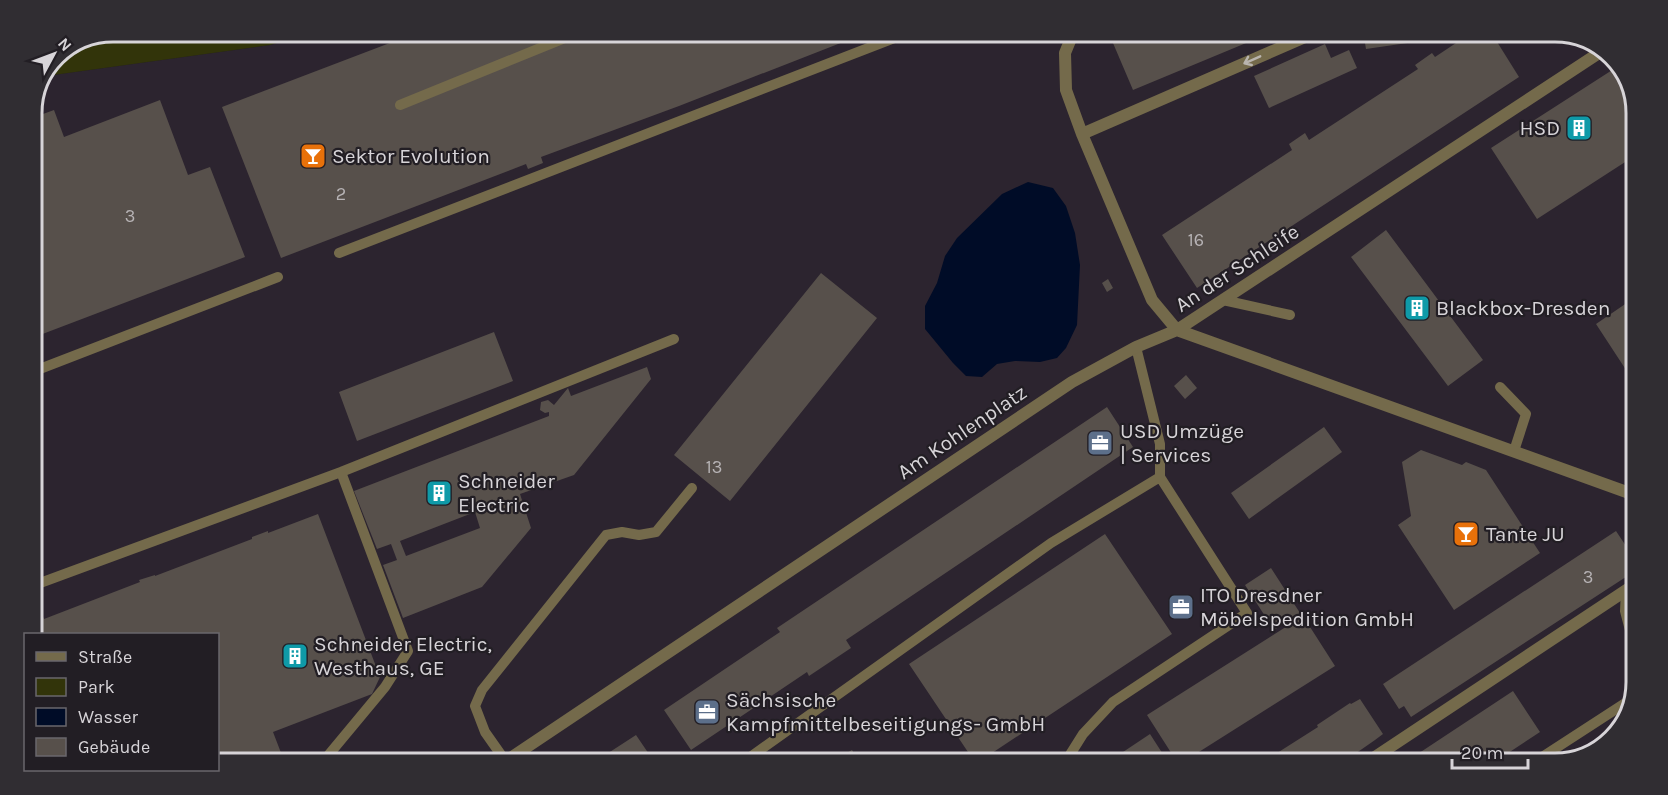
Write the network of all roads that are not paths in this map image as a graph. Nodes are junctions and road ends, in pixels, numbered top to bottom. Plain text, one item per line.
1 (555, 42) edge
2 (884, 42) edge
3 (1070, 42) edge
4 (1294, 42) edge
5 (1595, 55) edge
6 (400, 105) dead end
7 (1082, 134) junction
8 (339, 253) dead end
9 (278, 277) dead end
10 (1223, 300) junction
11 (1290, 315) dead end
12 (1177, 330) junction
13 (674, 339) dead end
14 (1136, 347) junction
15 (42, 368) edge
16 (1500, 387) dead end
17 (1514, 451) junction
18 (341, 472) junction
19 (1160, 477) junction
20 (692, 488) dead end
21 (1626, 492) edge
22 (42, 582) edge
23 (1626, 590) edge
24 (1622, 705) edge
25 (330, 753) edge
26 (500, 753) edge
27 (518, 753) edge
28 (756, 753) edge
29 (1071, 753) edge
30 (1381, 753) edge
31 (1548, 753) edge

1 - 6 lane
2 - 8 lane
3 - 7 street
4 -> 7 street
5 - 10 street, An der Schleife
7 - 12 street
9 - 15 lane
10 - 11 lane
10 - 12 street, An der Schleife
12 - 14 street, Am Kohlenplatz
12 - 17 street, An der Schleife
13 - 18 lane
14 - 19 lane
14 - 27 street, Am Kohlenplatz
16 - 17 lane
17 - 21 street, An der Schleife
18 - 22 lane
18 - 25 lane
19 - 28 lane
19 - 29 lane
20 - 26 lane
23 - 30 street
24 - 31 lane

